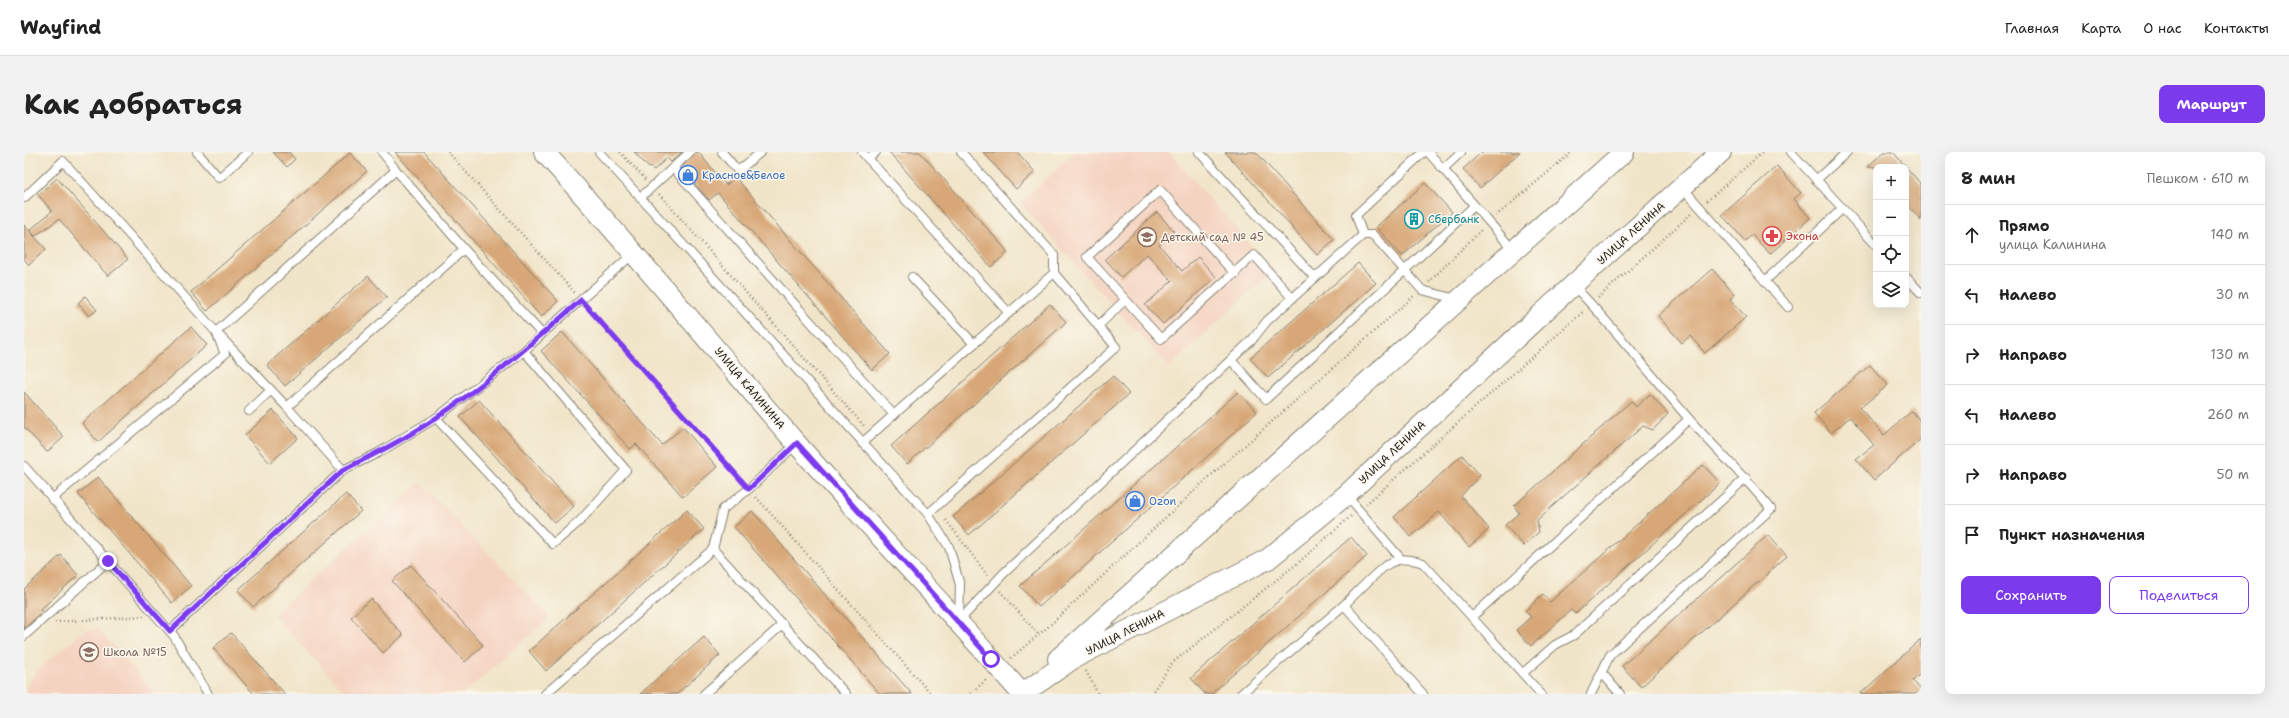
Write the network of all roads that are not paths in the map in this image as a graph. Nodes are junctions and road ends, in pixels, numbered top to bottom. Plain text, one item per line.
1 (197, 152) edge
2 (248, 152) edge
3 (382, 152) edge
4 (544, 152) edge
5 (599, 152) edge
6 (690, 152) edge
7 (722, 152) edge
8 (761, 152) edge
9 (862, 152) edge
10 (876, 152) edge
11 (961, 152) edge
12 (1199, 152) edge
13 (1424, 152) edge
14 (1428, 152) edge
15 (1461, 152) edge
16 (1624, 152) edge
17 (1721, 152) edge
18 (1791, 152) edge
19 (1847, 152) edge
20 (868, 159) junction
21 (673, 168) junction
22 (1443, 169) junction
23 (396, 170) junction
24 (1816, 180) junction
25 (1682, 187) junction
26 (24, 198) edge
27 (640, 198) junction
28 (1474, 206) junction
29 (1842, 209) junction
30 (1363, 235) junction
31 (1873, 242) edge
32 (464, 249) junction
33 (1515, 251) junction
34 (635, 252) junction
35 (1404, 270) junction
36 (1054, 273) junction
37 (1235, 274) junction
38 (912, 277) dead end
39 (1315, 278) junction
40 (1909, 280) edge
41 (1765, 281) junction
42 (1573, 285) junction
43 (1921, 293) edge
44 (1292, 298) junction
45 (1125, 300) junction
46 (1459, 300) junction
47 (1788, 308) dead end
48 (1009, 313) junction
49 (1098, 326) junction
50 (216, 332) junction
51 (542, 334) junction
52 (974, 344) junction
53 (524, 351) junction
54 (1231, 360) junction
55 (272, 390) junction
56 (287, 407) junction
57 (248, 411) dead end
58 (894, 415) junction
59 (436, 418) junction
60 (1690, 419) junction
61 (797, 443) junction
62 (862, 443) junction
63 (24, 466) edge
64 (343, 470) junction
65 (1746, 478) junction
66 (1346, 495) junction
67 (52, 499) junction
68 (928, 514) junction
69 (713, 549) junction
70 (1402, 560) junction
71 (108, 561) junction
72 (1344, 605) junction
73 (1472, 617) junction
74 (959, 621) junction
75 (782, 624) junction
76 (170, 631) junction
77 (24, 636) edge
78 (1523, 673) junction
79 (1602, 673) junction
80 (208, 694) edge
81 (545, 694) edge
82 (704, 694) edge
83 (846, 694) edge
84 (1022, 694) edge
85 (1241, 694) edge
86 (1423, 694) edge
87 (1541, 694) edge
88 (1591, 694) edge
89 (1620, 694) edge

1 - 2 lane
3 - 23 lane
4 - 34 street, УЛИЦА КАЛИНИНА
5 - 27 lane
6 - 21 lane
7 - 8 lane
9 - 20 lane
10 - 20 lane
11 - 36 lane
12 - 39 lane
13 - 30 lane
14 - 22 lane
15 - 22 lane
16 - 33 street, УЛИЦА ЛЕНИНА
17 - 25 street, УЛИЦА ЛЕНИНА
18 - 24 lane
19 - 24 lane
20 - 48 lane
21 - 27 lane
21 - 58 lane
22 - 28 lane
23 - 32 lane
23 - 50 lane
24 - 29 lane
25 - 41 lane
25 - 42 street, УЛИЦА ЛЕНИНА
26 - 50 lane
27 - 62 lane
28 - 33 lane
28 - 35 lane
29 - 31 lane
29 - 41 lane
30 - 35 lane
30 - 39 lane
32 - 51 lane
32 - 56 lane
33 - 46 street, УЛИЦА ЛЕНИНА
34 - 51 lane
34 - 61 street, УЛИЦА КАЛИНИНА
35 - 46 lane
35 - 54 lane
36 - 48 lane
36 - 49 lane
37 - 44 lane
37 - 45 lane
37 - 45 lane
38 - 52 lane
39 - 44 lane
40 - 43 lane
41 - 47 lane
42 - 60 lane
42 - 66 street, УЛИЦА ЛЕНИНА
44 - 54 lane
45 - 49 lane
46 - 84 street, УЛИЦА ЛЕНИНА
48 - 52 lane
49 - 68 lane
50 - 55 lane
50 - 67 lane
51 - 53 lane
52 - 58 lane
53 - 59 lane
53 - 59 lane
54 - 74 lane
55 - 56 lane
55 - 57 lane
56 - 64 lane
58 - 62 lane
59 - 64 lane
60 - 65 lane
60 - 73 lane
61 - 69 lane
61 - 74 street, УЛИЦА КАЛИНИНА
62 - 68 lane
63 - 67 lane
64 - 76 lane
65 - 78 lane
65 - 79 lane
66 - 70 lane
66 - 84 street, УЛИЦА ЛЕНИНА
67 - 71 lane
68 - 74 lane
69 - 75 lane
69 - 81 lane
70 - 72 lane
70 - 73 lane
71 - 76 lane
71 - 77 lane
72 - 85 lane
72 - 86 lane
73 - 78 lane
74 - 84 street, УЛИЦА КАЛИНИНА
75 - 82 lane
75 - 83 lane
76 - 80 lane
78 - 87 lane
79 - 88 lane
79 - 89 lane

